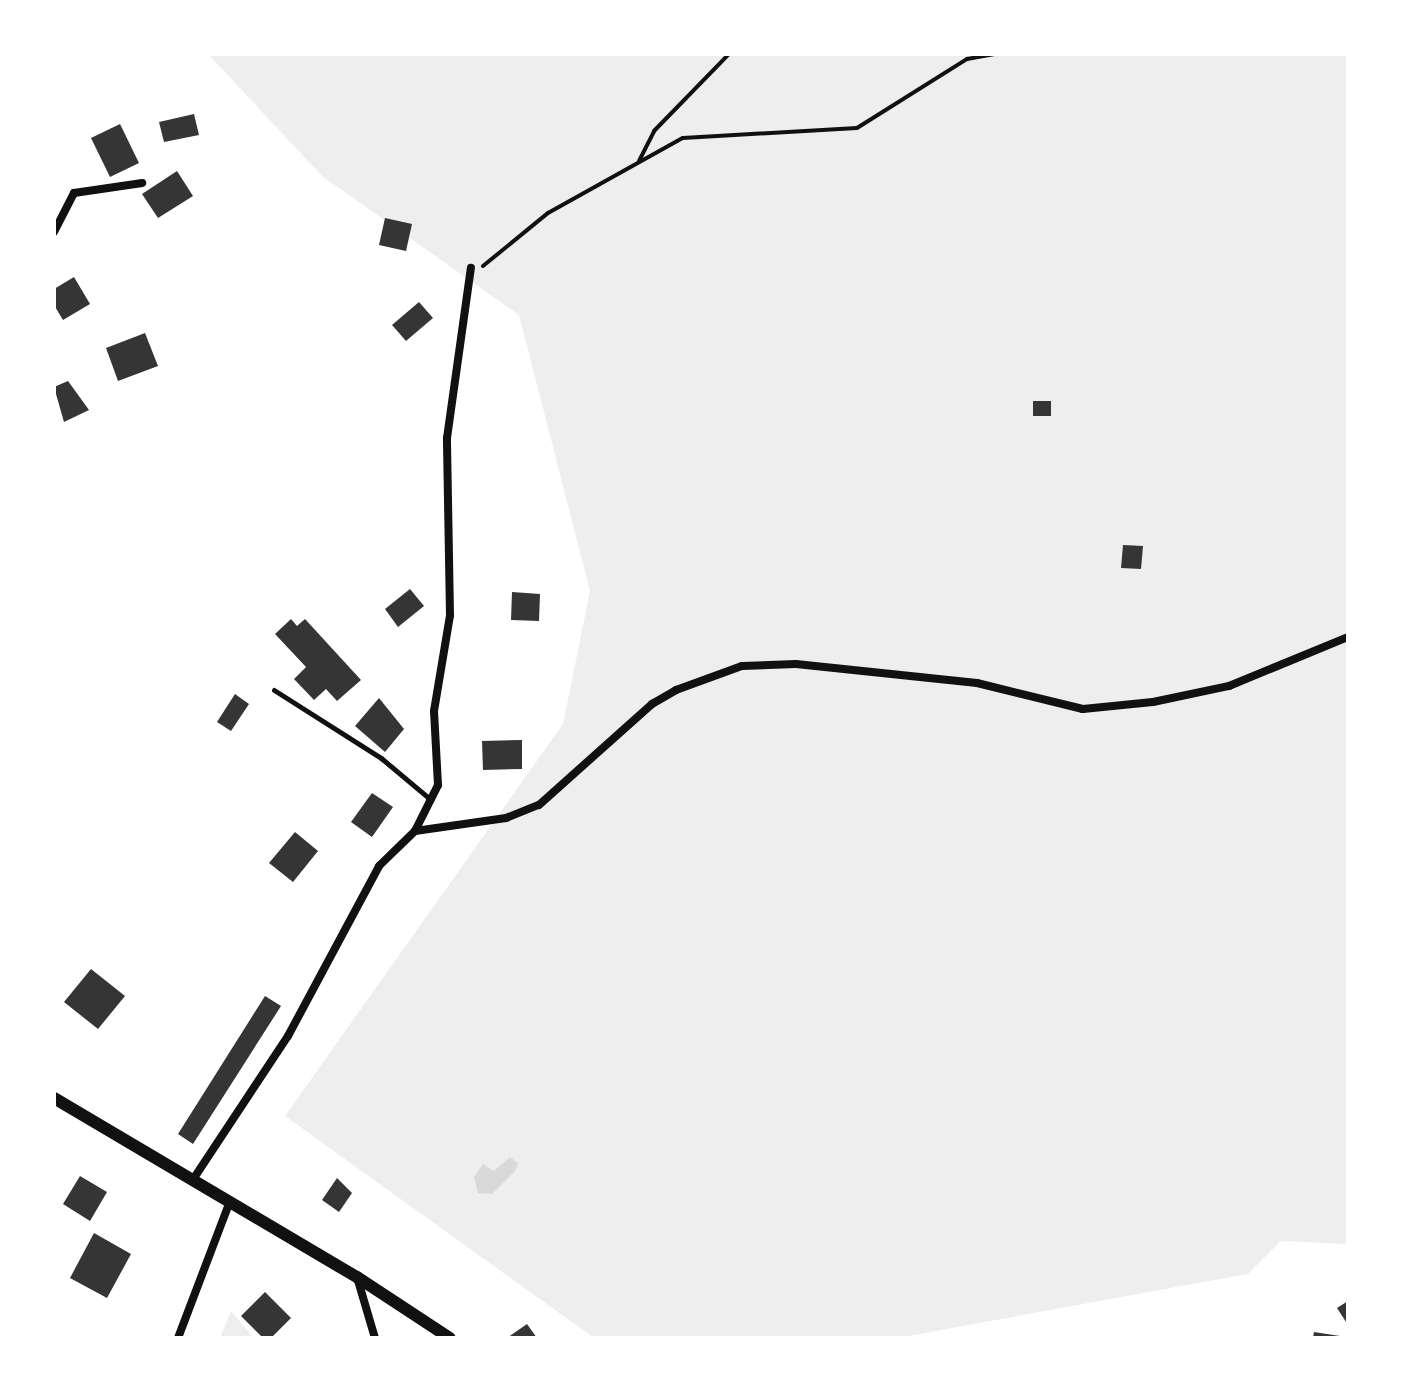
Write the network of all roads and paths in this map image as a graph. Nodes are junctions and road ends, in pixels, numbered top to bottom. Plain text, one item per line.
1 (729, 54) edge
2 (995, 54) edge
3 (639, 161) junction
4 (142, 183) dead end
5 (54, 232) edge
6 (471, 268) dead end
7 (469, 278) junction
8 (1348, 637) edge
9 (274, 690) dead end
10 (431, 800) junction
11 (415, 831) junction
12 (54, 1098) edge
13 (192, 1181) junction
14 (229, 1204) junction
15 (357, 1277) junction
16 (178, 1338) edge
17 (375, 1338) edge
18 (450, 1338) edge

1 - 3 path
2 - 3 path
3 - 7 path
4 - 5 street
6 - 7 street
7 - 10 street
8 - 11 street
9 - 10 lane
10 - 11 street
11 - 13 street
12 - 13 street
13 - 14 street
14 - 15 street
14 - 16 street
15 - 17 street
15 - 18 street

